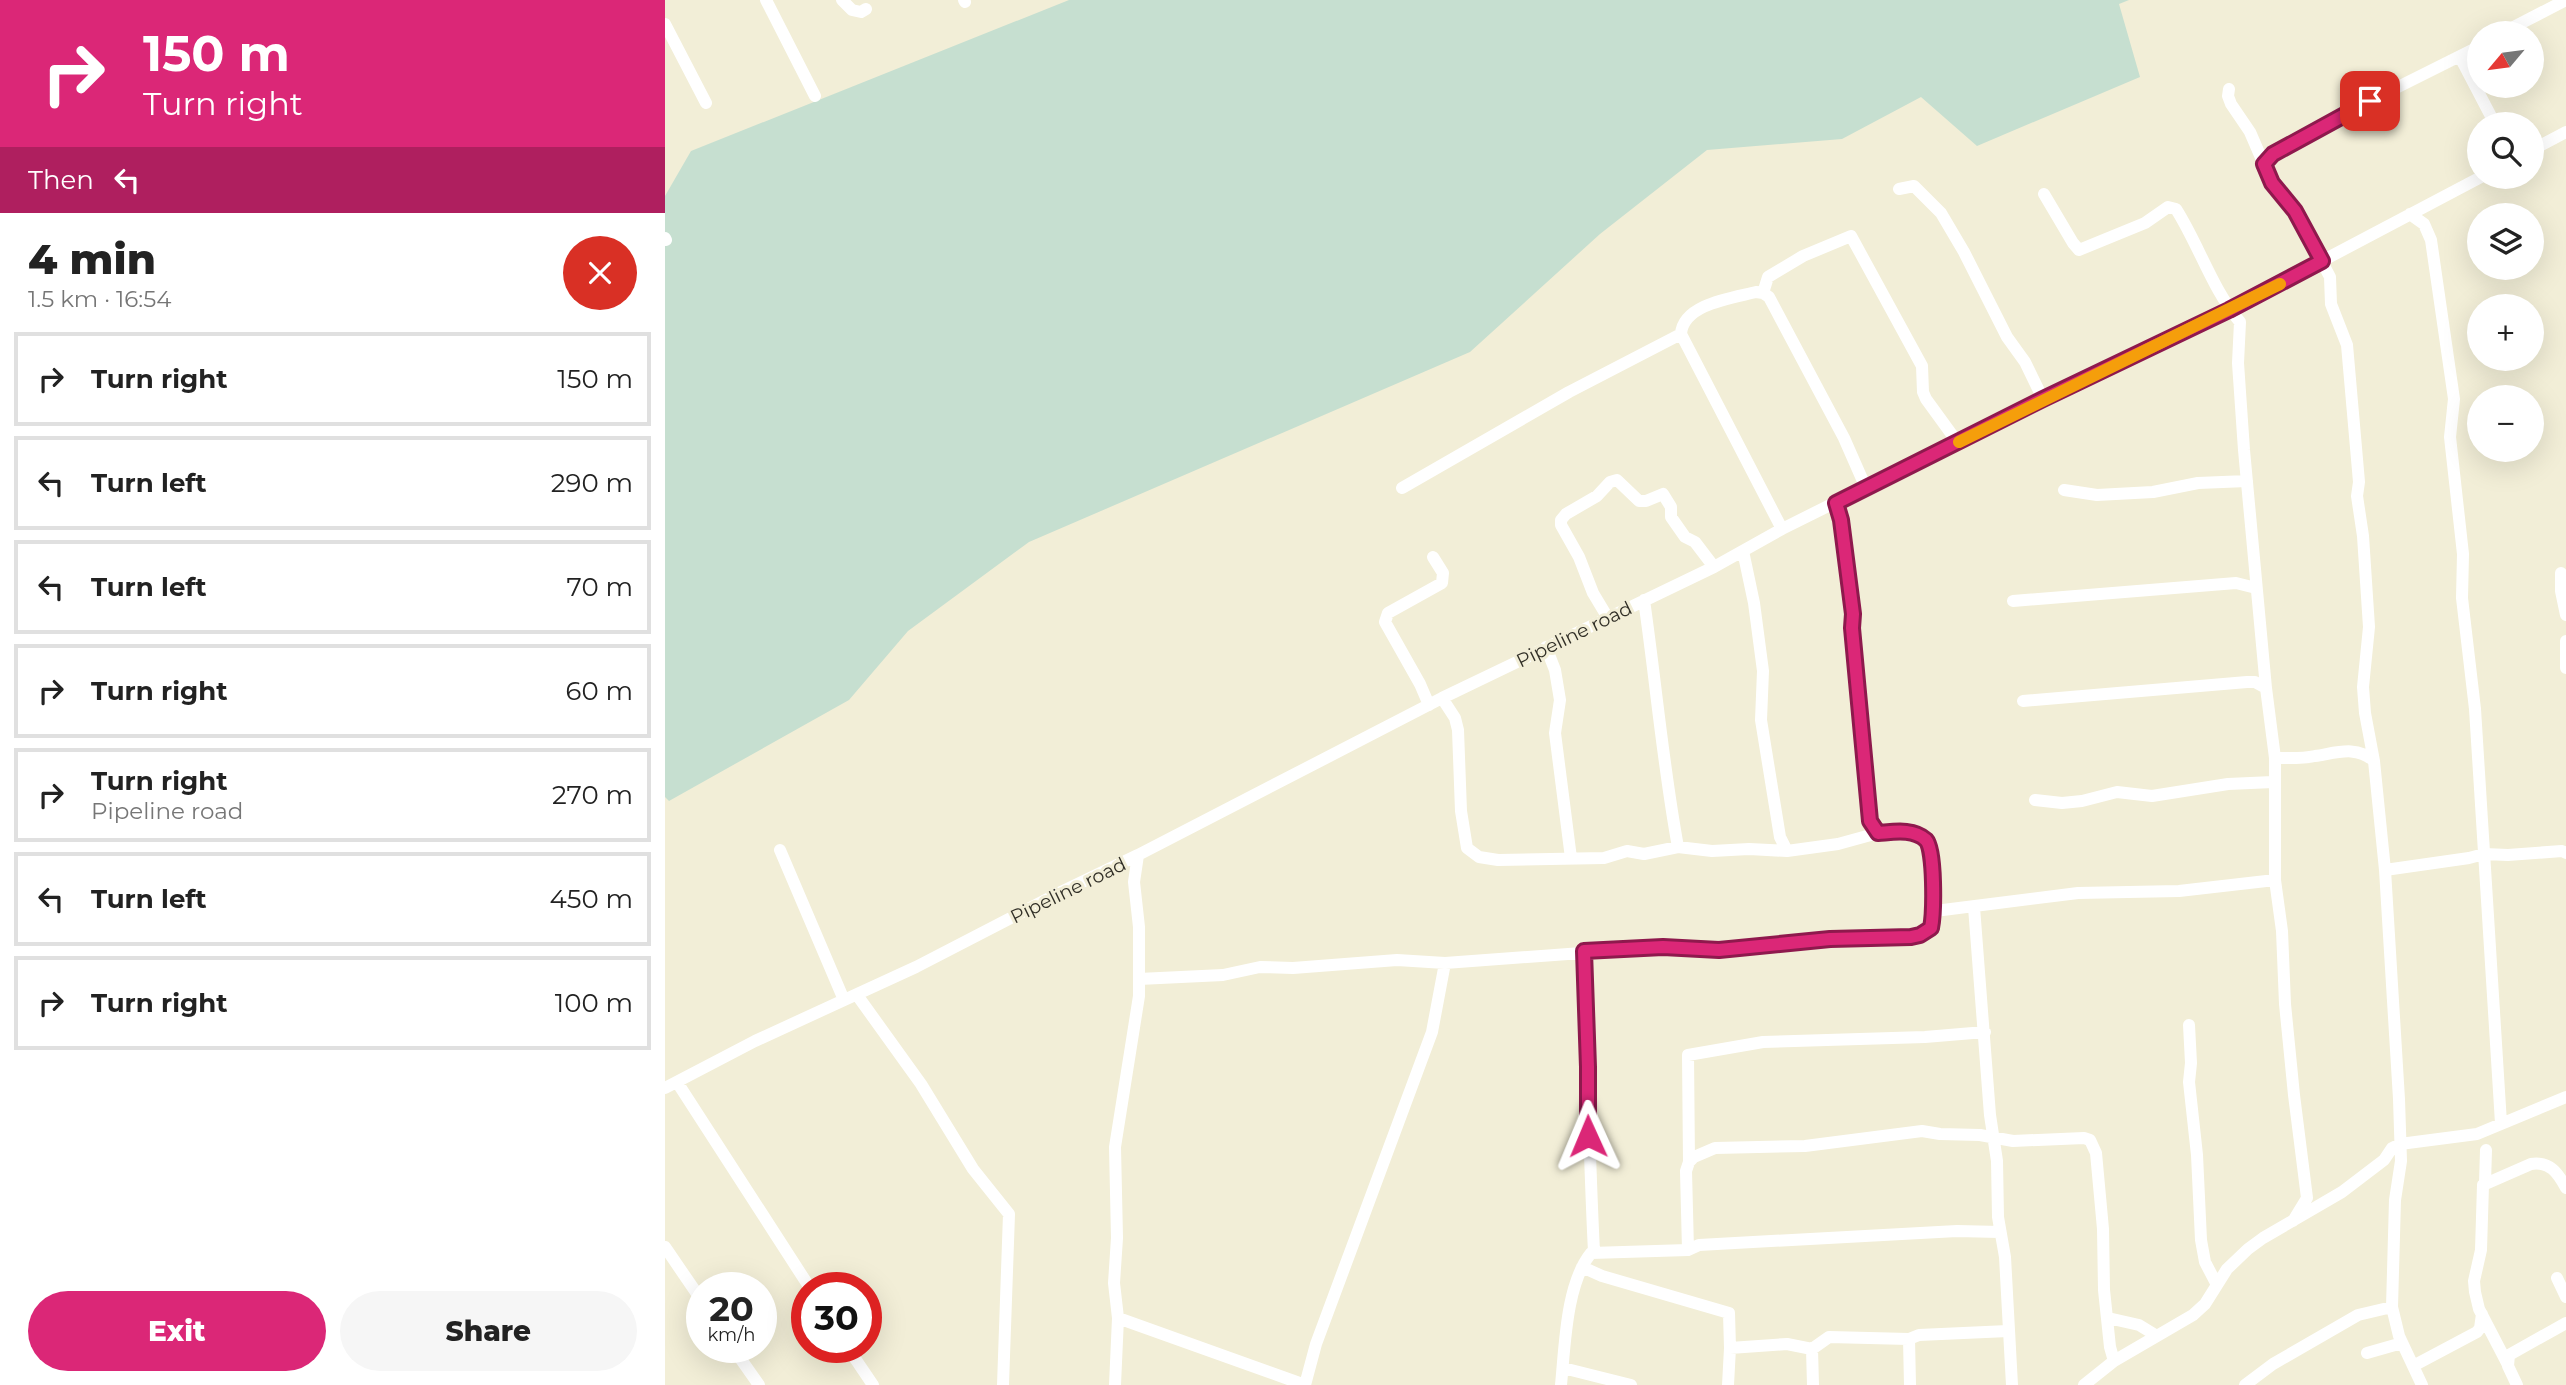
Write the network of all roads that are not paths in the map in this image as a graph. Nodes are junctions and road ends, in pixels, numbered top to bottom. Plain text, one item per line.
1 (766, 0) edge
2 (842, 0) edge
3 (2565, 0) edge
4 (866, 9) dead end
5 (2525, 21) edge
6 (665, 24) edge
7 (2467, 53) edge
8 (2460, 57) junction
9 (2229, 89) dead end
10 (815, 96) dead end
11 (706, 103) dead end
12 (2489, 112) edge
13 (2566, 132) edge
14 (2544, 143) edge
15 (2264, 164) junction
16 (2467, 184) edge
17 (1899, 189) dead end
18 (2044, 194) dead end
19 (2410, 214) junction
20 (2324, 266) junction
21 (1763, 292) junction
22 (2229, 310) junction
23 (1681, 334) junction
24 (2043, 399) junction
25 (1958, 443) junction
26 (2247, 481) junction
27 (1402, 488) dead end
28 (1866, 488) junction
29 (2064, 490) dead end
30 (1836, 503) junction
31 (1782, 530) junction
32 (1743, 551) junction
33 (1433, 557) dead end
34 (1714, 567) junction
35 (2561, 573) dead end
36 (2256, 588) junction
37 (1644, 600) junction
38 (2013, 601) dead end
39 (2566, 615) edge
40 (1608, 618) junction
41 (2566, 641) edge
42 (1546, 648) junction
43 (2566, 668) edge
44 (2266, 688) junction
45 (1442, 698) junction
46 (2023, 701) dead end
47 (1429, 705) junction
48 (2275, 758) junction
49 (2374, 761) junction
50 (2273, 782) junction
51 (2035, 800) dead end
52 (1878, 833) junction
53 (1678, 847) junction
54 (780, 850) dead end
55 (2565, 850) edge
56 (1787, 851) junction
57 (2484, 854) junction
58 (1139, 855) junction
59 (1571, 858) junction
60 (1114, 866) junction
61 (2385, 870) junction
62 (2275, 880) junction
63 (1134, 882) junction
64 (1974, 907) junction
65 (1935, 911) junction
66 (1584, 951) junction
67 (1445, 964) junction
68 (1139, 979) junction
69 (857, 995) junction
70 (844, 1000) junction
71 (2189, 1025) dead end
72 (1985, 1032) junction
73 (671, 1085) edge
74 (2566, 1097) edge
75 (2501, 1124) junction
76 (1995, 1136) junction
77 (2400, 1144) junction
78 (2486, 1150) dead end
79 (2384, 1160) junction
80 (2401, 1161) junction
81 (1689, 1162) junction
82 (2485, 1183) junction
83 (2566, 1188) edge
84 (2294, 1221) junction
85 (2000, 1232) junction
86 (665, 1247) edge
87 (1688, 1250) junction
88 (1594, 1252) junction
89 (1582, 1267) junction
90 (799, 1272) edge
91 (686, 1278) edge
92 (2557, 1278) dead end
93 (2217, 1285) junction
94 (2566, 1297) edge
95 (2392, 1307) junction
96 (2482, 1314) junction
97 (1118, 1318) junction
98 (2108, 1318) junction
99 (2566, 1323) edge
100 (2008, 1331) junction
101 (2477, 1332) junction
102 (2157, 1336) junction
103 (2494, 1338) junction
104 (1909, 1339) junction
105 (2402, 1343) junction
106 (1730, 1348) junction
107 (1812, 1349) junction
108 (2367, 1353) dead end
109 (2114, 1362) junction
110 (744, 1363) edge
111 (858, 1363) edge
112 (2507, 1363) junction
113 (2413, 1366) junction
114 (1563, 1367) junction
115 (759, 1385) edge
116 (873, 1385) edge
117 (1003, 1385) edge
118 (1115, 1385) edge
119 (1561, 1385) edge
120 (1631, 1385) edge
121 (1728, 1385) edge
122 (1813, 1385) edge
123 (1910, 1385) edge
124 (2012, 1385) edge
125 (2084, 1385) edge
126 (2245, 1385) edge
127 (2421, 1385) edge
128 (2517, 1385) edge

1 - 10 street
2 - 4 street
3 - 5 street
6 - 11 street
7 - 8 street
8 - 12 street
8 - 15 street
9 - 15 street
13 - 14 street
15 - 20 street
16 - 19 street, Pipeline road
17 - 24 street
18 - 22 street
19 - 20 street, Pipeline road
19 - 57 street
20 - 22 street, Pipeline road
20 - 49 street
21 - 23 street
21 - 25 street
21 - 28 street
22 - 24 street, Pipeline road
22 - 26 street
23 - 27 street
23 - 31 street
24 - 25 street, Pipeline road
25 - 28 street, Pipeline road
26 - 29 street
26 - 36 street
28 - 30 street, Pipeline road
30 - 31 street, Pipeline road
30 - 52 street
31 - 32 street, Pipeline road
32 - 34 street, Pipeline road
32 - 56 street
33 - 47 street
34 - 37 street, Pipeline road
34 - 40 street
35 - 39 street
36 - 38 street
36 - 44 street
37 - 40 street, Pipeline road
37 - 53 street
40 - 42 street, Pipeline road
41 - 43 street
42 - 45 street, Pipeline road
42 - 59 street
44 - 46 street
44 - 48 street
45 - 47 street, Pipeline road
45 - 59 street
47 - 58 street, Pipeline road
48 - 49 street
48 - 50 street
49 - 61 street
50 - 51 street
50 - 62 street
52 - 56 street
52 - 65 street
53 - 56 street
53 - 59 street
54 - 70 street
55 - 57 street
57 - 61 street
57 - 75 street
58 - 60 street, Pipeline road
58 - 63 street
60 - 63 street
60 - 69 street, Pipeline road
61 - 77 street
62 - 64 street
62 - 84 street
63 - 68 street
64 - 65 street
64 - 72 street
65 - 66 street
66 - 67 street
66 - 88 street
67 - 68 street
67 - 97 street
68 - 97 street
69 - 70 street, Pipeline road
69 - 117 street
70 - 73 street, Pipeline road
71 - 93 street
72 - 76 street
72 - 81 street
73 - 90 street
74 - 75 street
75 - 77 street
76 - 81 street
76 - 85 street
76 - 98 street
77 - 79 street
77 - 80 street
78 - 82 street
79 - 80 street
79 - 84 street
80 - 95 street
81 - 87 street
82 - 83 street
82 - 96 street
84 - 93 street
85 - 87 street
85 - 100 street
86 - 91 street
87 - 88 street
88 - 89 street
89 - 106 street
89 - 114 street
92 - 94 street
93 - 102 street
95 - 105 street
95 - 126 street
96 - 101 street
96 - 103 street
97 - 118 street
98 - 102 street
98 - 109 street
99 - 112 street
100 - 104 street
100 - 124 street
101 - 103 street
101 - 113 street
102 - 109 street
103 - 112 street
104 - 107 street
104 - 123 street
105 - 108 street
105 - 113 street
106 - 107 street
106 - 121 street
107 - 122 street
109 - 125 street
110 - 115 street
111 - 116 street
112 - 128 street
113 - 127 street
114 - 119 street
114 - 120 street

